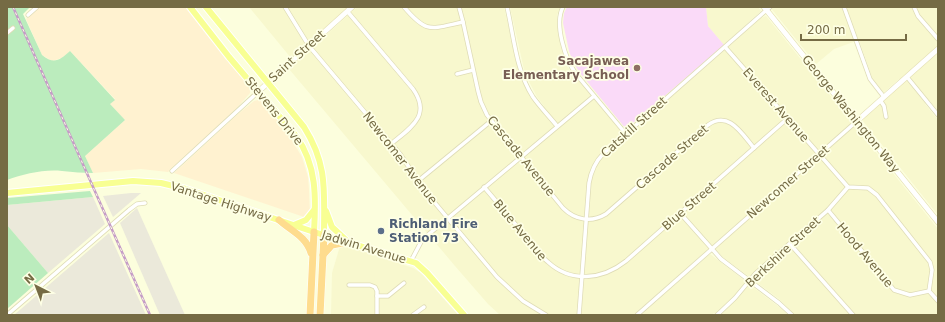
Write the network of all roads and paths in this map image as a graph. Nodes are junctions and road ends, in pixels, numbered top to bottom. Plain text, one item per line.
1 (37, 7) edge
2 (190, 7) edge
3 (206, 7) edge
4 (285, 7) edge
5 (352, 7) edge
6 (404, 7) edge
7 (458, 7) edge
8 (507, 7) edge
9 (563, 7) edge
10 (844, 7) edge
11 (914, 7) edge
12 (767, 8) edge
13 (348, 11) junction
14 (28, 15) dead end
15 (463, 22) junction
16 (13, 28) dead end
17 (7, 33) edge
18 (938, 39) edge
19 (310, 46) junction
20 (725, 47) junction
21 (938, 49) edge
22 (474, 70) junction
23 (457, 74) dead end
24 (907, 77) junction
25 (267, 83) junction
26 (259, 91) junction
27 (594, 96) junction
28 (882, 99) junction
29 (938, 115) edge
30 (886, 117) dead end
31 (788, 118) junction
32 (491, 121) junction
33 (857, 121) junction
34 (557, 126) junction
35 (626, 134) junction
36 (391, 144) junction
37 (754, 148) junction
38 (820, 154) junction
39 (521, 157) junction
40 (172, 171) dead end
41 (418, 181) junction
42 (484, 187) junction
43 (848, 187) junction
44 (7, 193) edge
45 (145, 203) dead end
46 (324, 208) junction
47 (315, 209) junction
48 (828, 210) junction
49 (680, 213) junction
50 (448, 218) junction
51 (586, 219) junction
52 (279, 220) junction
53 (938, 222) edge
54 (294, 225) junction
55 (314, 232) junction
56 (324, 235) junction
57 (348, 242) junction
58 (790, 244) junction
59 (712, 249) junction
60 (322, 255) junction
61 (313, 260) junction
62 (411, 261) junction
63 (582, 277) junction
64 (749, 281) junction
65 (404, 283) dead end
66 (349, 285) dead end
67 (929, 291) junction
68 (377, 296) junction
69 (938, 301) edge
70 (424, 307) dead end
71 (7, 315) edge
72 (310, 315) edge
73 (320, 315) edge
74 (377, 315) edge
75 (413, 315) edge
76 (464, 315) edge
77 (546, 315) edge
78 (579, 315) edge
79 (637, 315) edge
80 (717, 315) edge
81 (792, 315) edge
82 (853, 315) edge

1 - 14 street
2 - 26 main road, Stevens Drive
3 - 25 main road, Stevens Drive
4 - 19 street, Newcomer Avenue
5 - 13 main road, Saint Street
6 - 15 street
7 - 15 street, Cascade Avenue
8 - 34 street
9 - 27 street
10 - 28 street
11 - 18 street
12 - 20 street, Catskill Street
12 - 33 main road, George Washington Way
13 - 19 main road, Saint Street
13 - 36 street
15 - 22 street, Cascade Avenue
16 - 17 street
19 - 25 main road, Saint Street
19 - 36 street, Newcomer Avenue
20 - 31 street, Everest Avenue
20 - 35 street, Catskill Street
21 - 24 main road, Newcomer Street
22 - 23 street
22 - 32 street, Cascade Avenue
24 - 28 main road, Newcomer Street
24 - 29 street
25 - 26 main road, Saint Street
25 - 46 main road, Stevens Drive
26 - 40 street, Saint Street
26 - 47 main road, Stevens Drive
27 - 34 street
27 - 35 street
28 - 30 street
28 - 33 main road, Newcomer Street
31 - 37 street, Blue Street
31 - 38 street, Everest Avenue
32 - 39 street, Cascade Avenue
32 - 41 street
33 - 38 street, Newcomer Street
33 - 53 main road, George Washington Way
34 - 39 street
35 - 51 street, Catskill Street
36 - 41 street, Newcomer Avenue
37 - 49 street, Blue Street
37 - 51 street, Cascade Street
38 - 43 street, Everest Avenue
38 - 59 street, Newcomer Street
39 - 42 street
39 - 51 street, Cascade Avenue
41 - 50 street, Newcomer Avenue
42 - 50 street
42 - 63 street, Blue Avenue
43 - 48 street, Berkshire Street
43 - 67 street
44 - 52 main road, Vantage Highway
45 - 71 street
46 - 56 main road, Stevens Drive
46 - 57 main road
47 - 54 main road
47 - 55 main road, Stevens Drive
48 - 58 street, Berkshire Street
48 - 67 street, Hood Avenue
49 - 59 street
49 - 63 street, Blue Street
50 - 62 street
50 - 77 street, Newcomer Avenue
51 - 63 street, Catskill Street
52 - 54 main road, Vantage Highway
52 - 61 highway
54 - 55 main road, Vantage Highway
55 - 56 main road, Jadwin Avenue
55 - 61 highway
56 - 57 main road, Jadwin Avenue
56 - 60 highway
57 - 60 highway
57 - 62 main road, Jadwin Avenue
58 - 64 street, Berkshire Street
58 - 82 street
59 - 64 street
59 - 79 street, Newcomer Street
60 - 73 highway
61 - 72 highway
62 - 76 main road, Jadwin Avenue
63 - 78 street, Catskill Street
64 - 80 street, Berkshire Street
64 - 81 street
65 - 68 street
66 - 68 street
67 - 69 street
68 - 74 street
70 - 75 street

